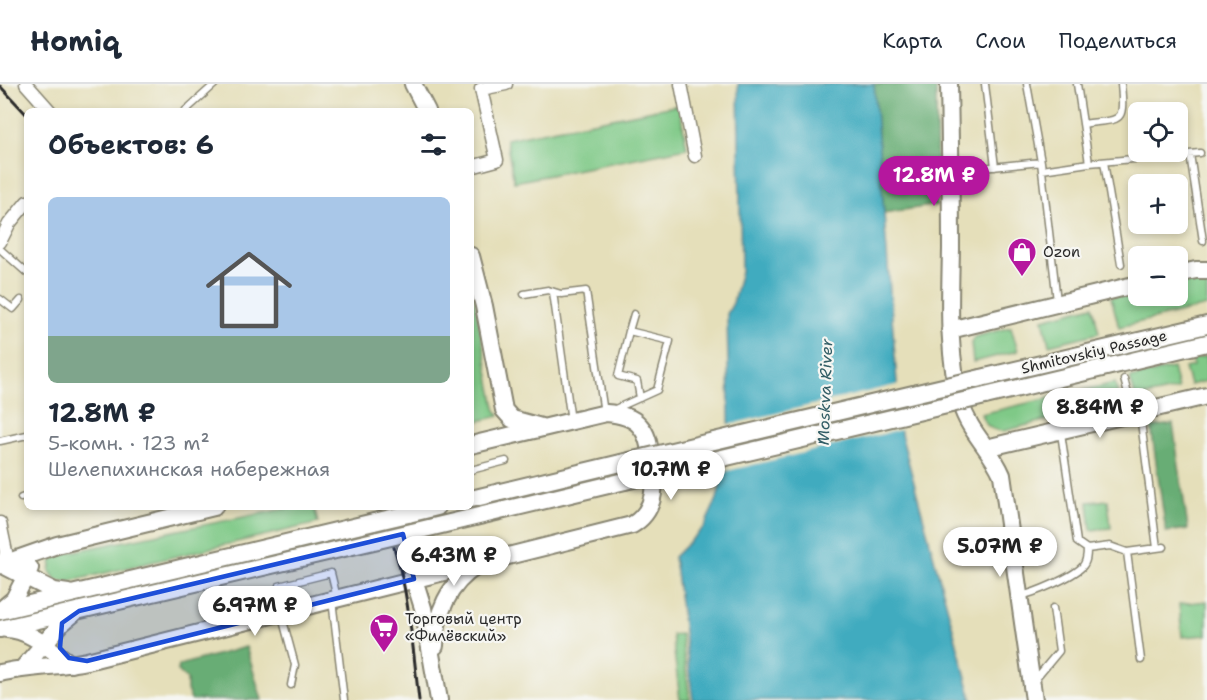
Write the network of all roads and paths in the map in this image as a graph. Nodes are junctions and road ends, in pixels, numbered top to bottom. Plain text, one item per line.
1 (26, 84) edge
2 (215, 84) edge
3 (413, 84) edge
4 (506, 84) edge
5 (681, 84) edge
6 (949, 84) edge
7 (985, 84) edge
8 (1027, 84) edge
9 (1077, 84) edge
10 (1121, 84) edge
11 (480, 86) edge
12 (47, 108) edge
13 (188, 108) edge
14 (426, 108) edge
15 (1083, 124) junction
16 (1200, 153) dead end
17 (1190, 154) junction
18 (695, 156) dead end
19 (1041, 162) junction
20 (1104, 162) junction
21 (1089, 163) junction
22 (474, 166) edge
23 (995, 167) junction
24 (1042, 170) junction
25 (951, 171) junction
26 (24, 206) edge
27 (1203, 241) dead end
28 (0, 242) edge
29 (0, 249) edge
30 (1121, 264) dead end
31 (474, 268) edge
32 (24, 270) edge
33 (1207, 270) edge
34 (1188, 272) edge
35 (1128, 286) edge
36 (553, 292) junction
37 (524, 294) dead end
38 (0, 299) edge
39 (21, 300) dead end
40 (1058, 302) junction
41 (634, 314) dead end
42 (1207, 325) edge
43 (950, 330) junction
44 (629, 331) junction
45 (1205, 344) edge
46 (1124, 379) dead end
47 (1207, 396) edge
48 (640, 398) junction
49 (605, 413) junction
50 (1136, 413) junction
51 (572, 422) junction
52 (548, 427) junction
53 (1061, 430) junction
54 (24, 436) edge
55 (0, 441) edge
56 (474, 445) edge
57 (986, 448) junction
58 (506, 462) dead end
59 (474, 469) edge
60 (474, 498) edge
61 (202, 510) edge
62 (398, 510) edge
63 (400, 510) edge
64 (0, 523) edge
65 (47, 548) junction
66 (1088, 549) junction
67 (1127, 552) junction
68 (485, 561) junction
69 (1, 565) edge
70 (25, 578) junction
71 (414, 579) junction
72 (49, 589) junction
73 (75, 593) junction
74 (1020, 596) junction
75 (334, 599) junction
76 (1053, 608) dead end
77 (0, 610) edge
78 (79, 611) junction
79 (283, 612) junction
80 (62, 623) junction
81 (1, 629) edge
82 (43, 645) junction
83 (1141, 660) dead end
84 (79, 663) junction
85 (23, 668) junction
86 (434, 668) junction
87 (0, 673) edge
88 (291, 685) dead end
89 (1033, 692) edge
90 (344, 700) edge
91 (439, 700) edge

1 - 12 street
2 - 13 lane
3 - 14 street
4 - 11 street
5 - 18 street
6 - 25 street
7 - 23 lane
8 - 19 lane
9 - 15 lane
10 - 15 lane
11 - 22 street
15 - 21 lane
16 - 17 lane
17 - 20 lane
17 - 27 lane
19 - 23 lane
19 - 24 lane
20 - 21 lane
20 - 30 lane
21 - 24 lane
23 - 25 lane
24 - 40 lane
25 - 43 street
26 - 28 street
29 - 32 lane
31 - 52 street
33 - 34 street
35 - 40 street
36 - 37 lane
36 - 49 lane
36 - 51 lane
38 - 39 lane
40 - 43 street
41 - 44 lane
42 - 60 street, Shmitovskiy Passage, bridge
43 - 57 street
44 - 48 lane
44 - 48 lane
45 - 78 street, Shmitovskiy Passage, bridge
46 - 50 lane
47 - 50 street
48 - 49 lane
49 - 51 street
49 - 68 street
50 - 53 street
50 - 67 lane
51 - 52 street
52 - 56 street
53 - 57 street
53 - 66 lane
54 - 55 lane
57 - 74 street
58 - 59 lane
61 - 65 street
62 - 73 street, bridge
63 - 71 street
64 - 69 street
65 - 69 street
65 - 70 street
65 - 72 street
66 - 67 lane
66 - 74 lane
67 - 83 lane
68 - 71 street
68 - 86 street
69 - 70 street
70 - 72 street
70 - 77 street
71 - 75 street
71 - 86 street
72 - 73 street
73 - 77 street
74 - 89 street
75 - 79 street
75 - 79 lane
75 - 90 lane
76 - 89 lane
78 - 80 street
78 - 81 street, Shmitovskiy Passage
79 - 84 street
79 - 88 lane
80 - 82 street
80 - 84 street
81 - 82 street
82 - 84 street
82 - 85 street
84 - 85 street
85 - 87 street
86 - 91 street

